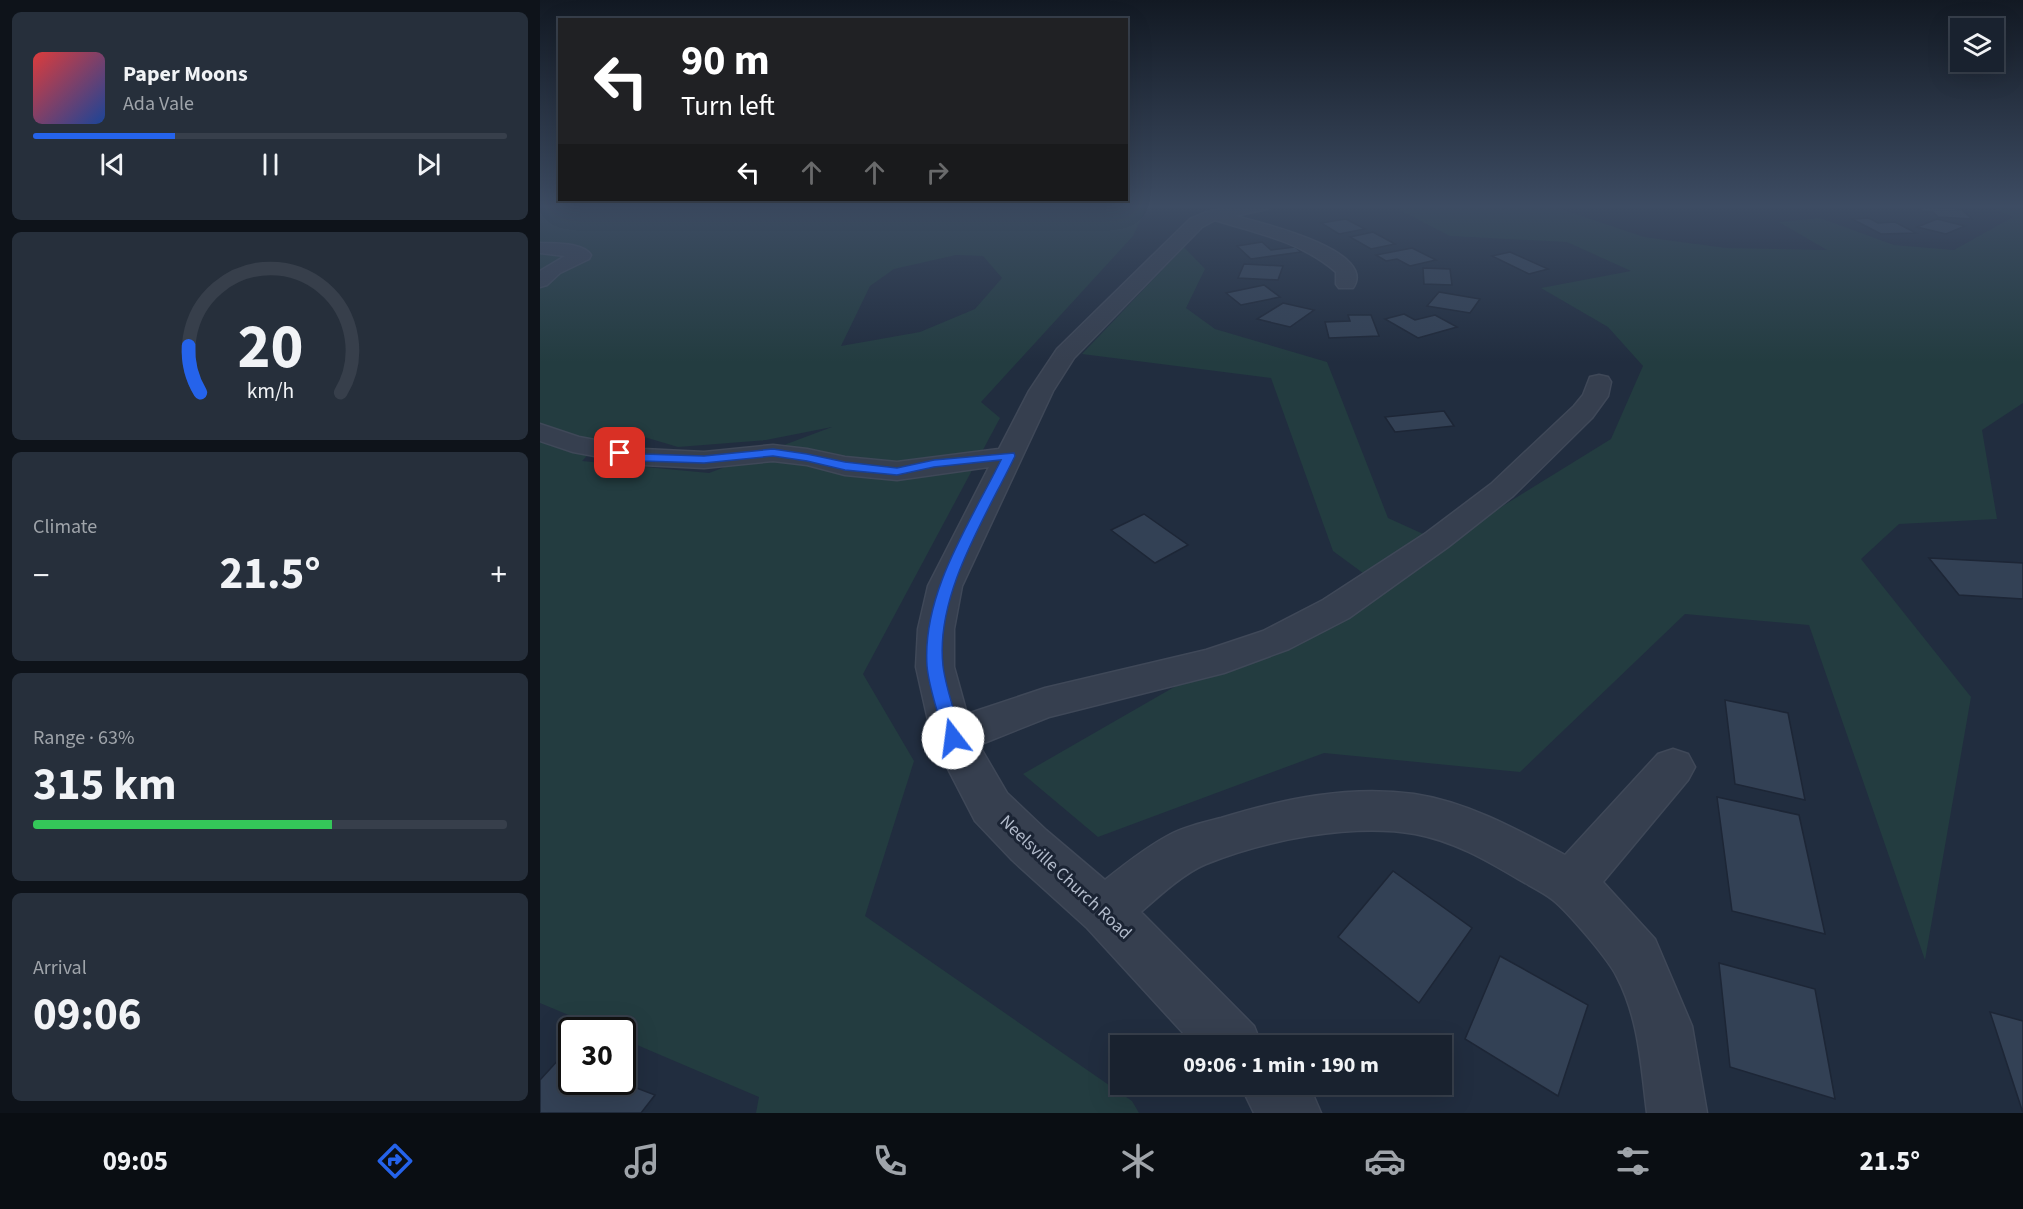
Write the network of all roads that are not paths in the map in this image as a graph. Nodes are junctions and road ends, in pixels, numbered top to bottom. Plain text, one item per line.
1 (576, 258) edge
2 (1161, 258) edge
3 (1331, 258) edge
4 (540, 281) edge
5 (1346, 284) dead end
6 (1599, 382) dead end
7 (540, 432) edge
8 (1010, 456) junction
9 (953, 738) junction
10 (1673, 767) dead end
11 (1571, 884) junction
12 (1105, 911) junction
13 (1223, 1035) edge
14 (1277, 1095) edge
15 (1291, 1113) edge
16 (1677, 1113) edge

1 - 4 street
2 - 8 street, Neelsville Church Road
3 - 5 street
6 - 9 street
7 - 8 street
8 - 9 street, Neelsville Church Road
9 - 12 street, Neelsville Church Road
10 - 11 street
11 - 12 street
11 - 16 street
12 - 13 street, Neelsville Church Road
14 - 15 street

